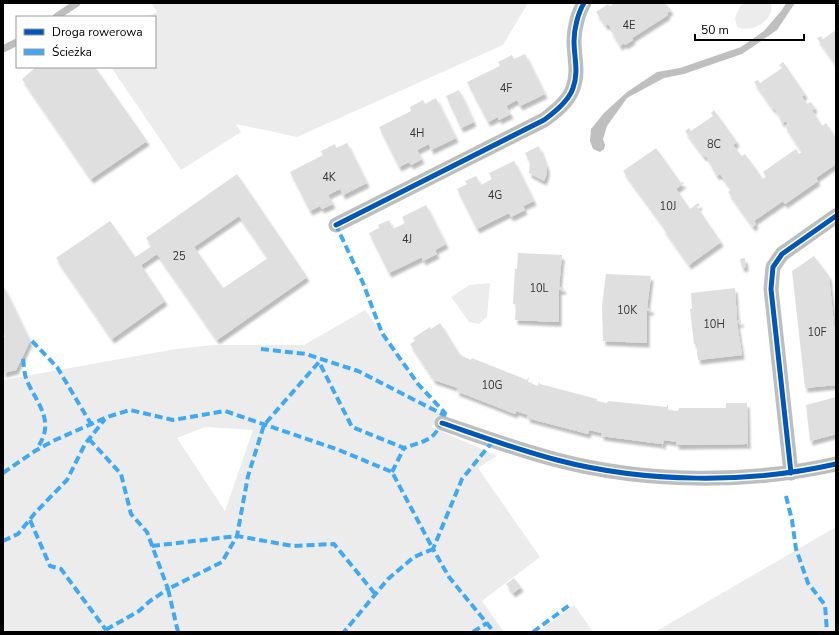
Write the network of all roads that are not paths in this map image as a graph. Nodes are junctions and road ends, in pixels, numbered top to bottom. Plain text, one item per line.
1 (77, 3) edge
2 (584, 3) edge
3 (58, 16) edge
4 (16, 42) edge
5 (3, 49) edge
6 (836, 216) edge
7 (336, 225) dead end
8 (442, 423) dead end
9 (836, 464) edge
10 (791, 473) junction

1 - 3 lane
2 - 7 street
4 - 5 lane
6 - 10 street
8 - 10 street
9 - 10 street

